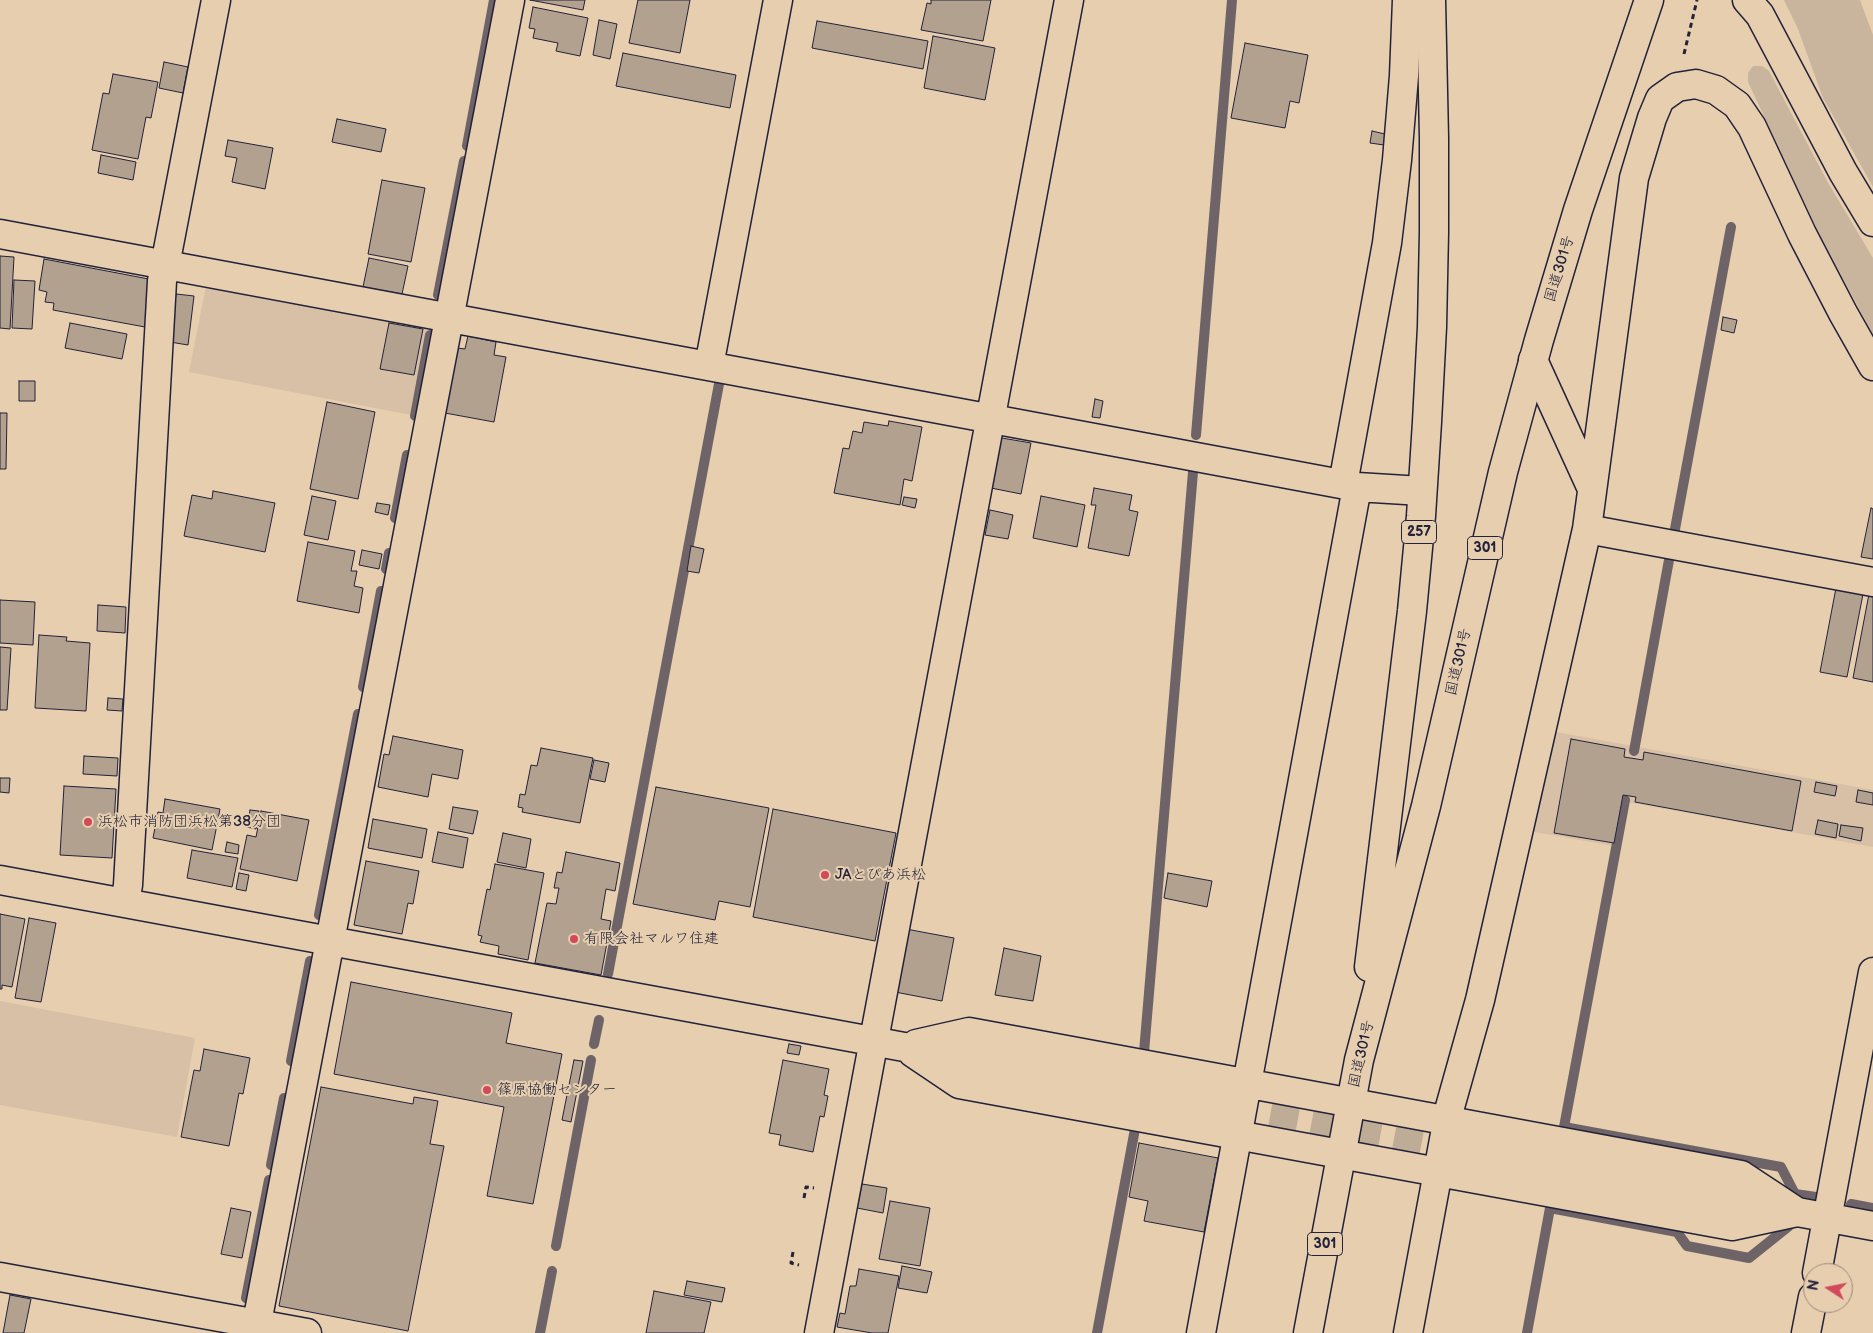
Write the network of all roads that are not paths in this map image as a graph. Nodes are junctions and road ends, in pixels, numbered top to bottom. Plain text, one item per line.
1 (216, 0) edge
2 (510, 0) edge
3 (778, 0) edge
4 (1069, 0) edge
5 (1406, 0) edge
6 (1431, 0) edge
7 (1649, 0) edge
8 (1747, 0) edge
9 (1873, 222) edge
10 (0, 234) edge
11 (165, 265) junction
12 (449, 318) junction
13 (1533, 360) junction
14 (709, 366) junction
15 (1873, 366) edge
16 (990, 418) junction
17 (1350, 485) junction
18 (1592, 489) junction
19 (1422, 491) junction
20 (1587, 529) junction
21 (1873, 582) edge
22 (0, 880) edge
23 (125, 903) junction
24 (330, 941) junction
25 (1873, 972) edge
26 (873, 1041) junction
27 (903, 1047) junction
28 (1359, 1060) junction
29 (1247, 1084) junction
30 (1351, 1103) junction
31 (1229, 1107) tunnel mouth
32 (1447, 1121) junction
33 (1238, 1135) junction
34 (1462, 1150) tunnel mouth
35 (1342, 1154) junction
36 (1438, 1172) junction
37 (1797, 1212) junction
38 (1828, 1217) junction
39 (1873, 1226) edge
40 (1819, 1263) edge
41 (0, 1277) edge
42 (1810, 1313) edge
43 (256, 1328) edge
44 (307, 1333) edge
45 (819, 1333) edge
46 (1201, 1333) edge
47 (1308, 1333) edge
48 (1408, 1333) edge
49 (1806, 1333) edge

1 - 11 main road
2 - 12 main road
3 - 14 main road
4 - 16 main road
5 - 17 main road
6 - 19 main road, 257
7 - 13 main road, 国道301号 / 301
8 - 9 main road
10 - 11 main road
11 - 12 main road
11 - 23 main road
12 - 14 main road
12 - 24 main road
13 - 18 main road
13 - 28 main road, 国道301号 / 301
14 - 16 main road
15 - 18 main road
16 - 17 main road
16 - 26 main road
17 - 19 main road
17 - 29 main road
18 - 20 main road
19 - 28 main road, 257
20 - 21 main road
20 - 32 main road
22 - 23 main road
23 - 24 main road
24 - 26 main road
24 - 43 main road
25 - 38 main road
26 - 27 main road
26 - 45 main road
27 - 29 main road
27 - 31 main road
27 - 33 main road
28 - 30 main road, 国道301号 / 301
29 - 30 main road
29 - 33 main road
30 - 32 main road
30 - 35 main road, 国道301号 / 301
32 - 36 main road
32 - 37 main road
33 - 35 main road
33 - 46 main road
34 - 37 main road
35 - 36 main road
35 - 47 main road, 国道301号 / 301
36 - 37 main road
36 - 48 main road
37 - 38 main road
38 - 39 main road
38 - 40 main road
41 - 43 main road
42 - 49 main road
43 - 44 main road

